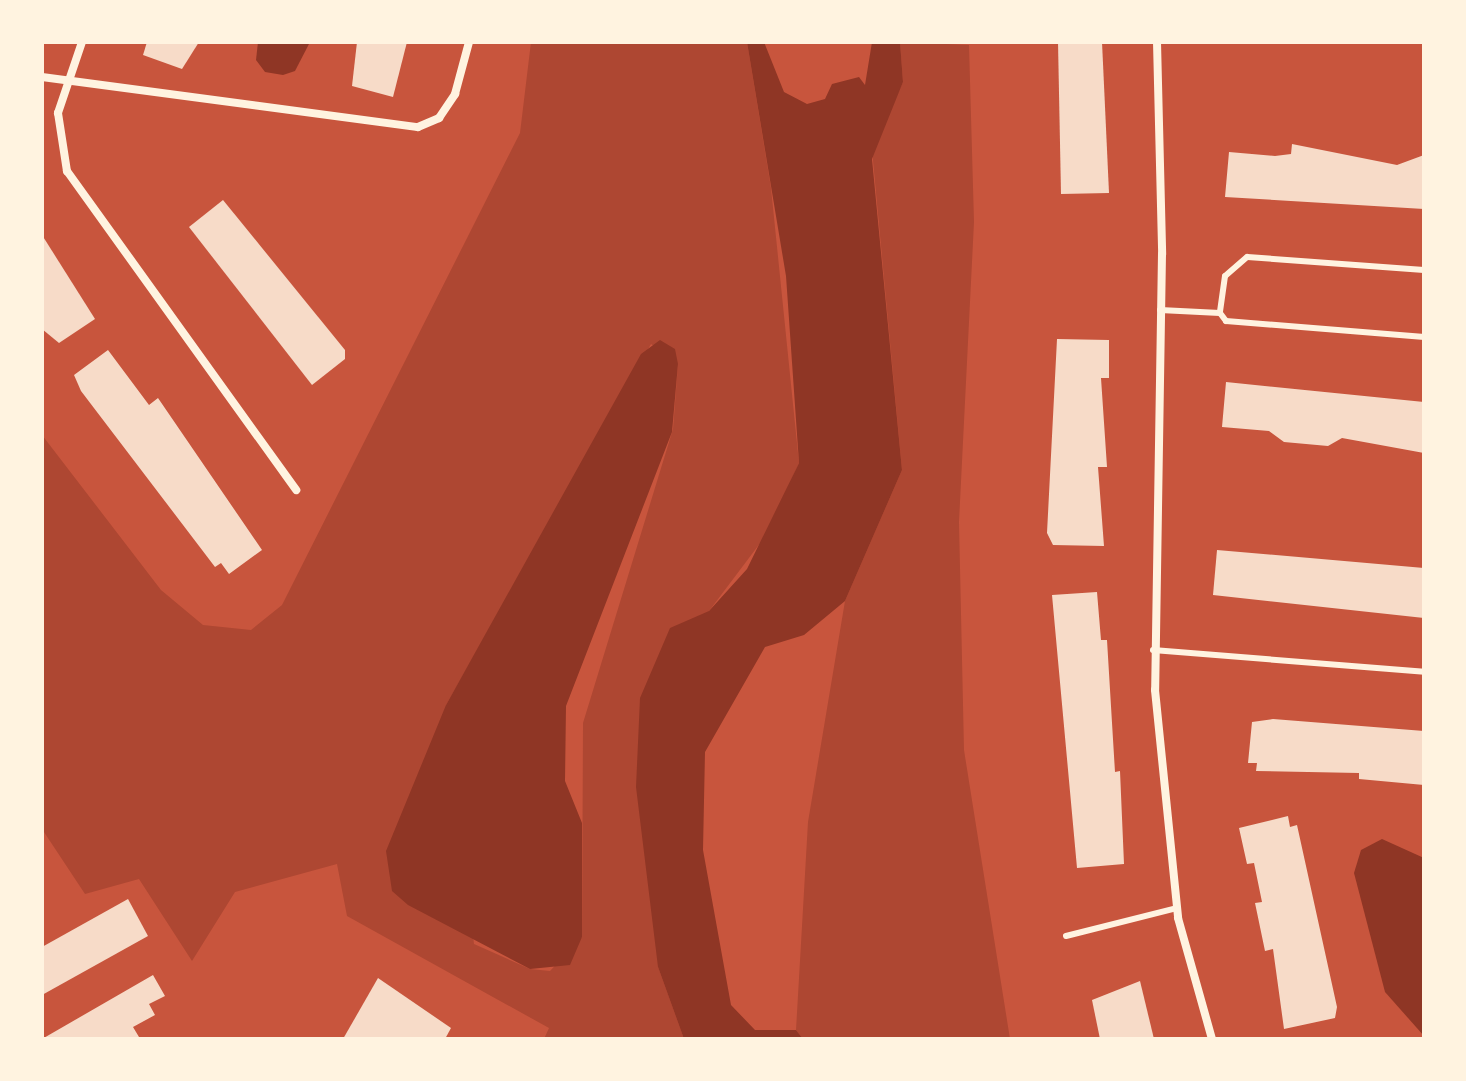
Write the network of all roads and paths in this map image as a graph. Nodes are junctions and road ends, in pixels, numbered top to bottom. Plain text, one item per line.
1 (82, 42) edge
2 (469, 42) edge
3 (1157, 42) edge
4 (42, 77) edge
5 (68, 80) junction
6 (1424, 270) edge
7 (1160, 310) junction
8 (1220, 313) junction
9 (1424, 337) edge
10 (296, 490) dead end
11 (1153, 650) junction
12 (1424, 672) edge
13 (1177, 908) junction
14 (1066, 936) dead end
15 (1212, 1039) edge

1 - 5 street
2 - 5 street
3 - 7 street
4 - 5 street
5 - 10 street
6 - 8 lane
7 - 8 lane
7 - 11 street
8 - 9 lane
11 - 12 lane
11 - 13 street
13 - 14 lane
13 - 15 street

